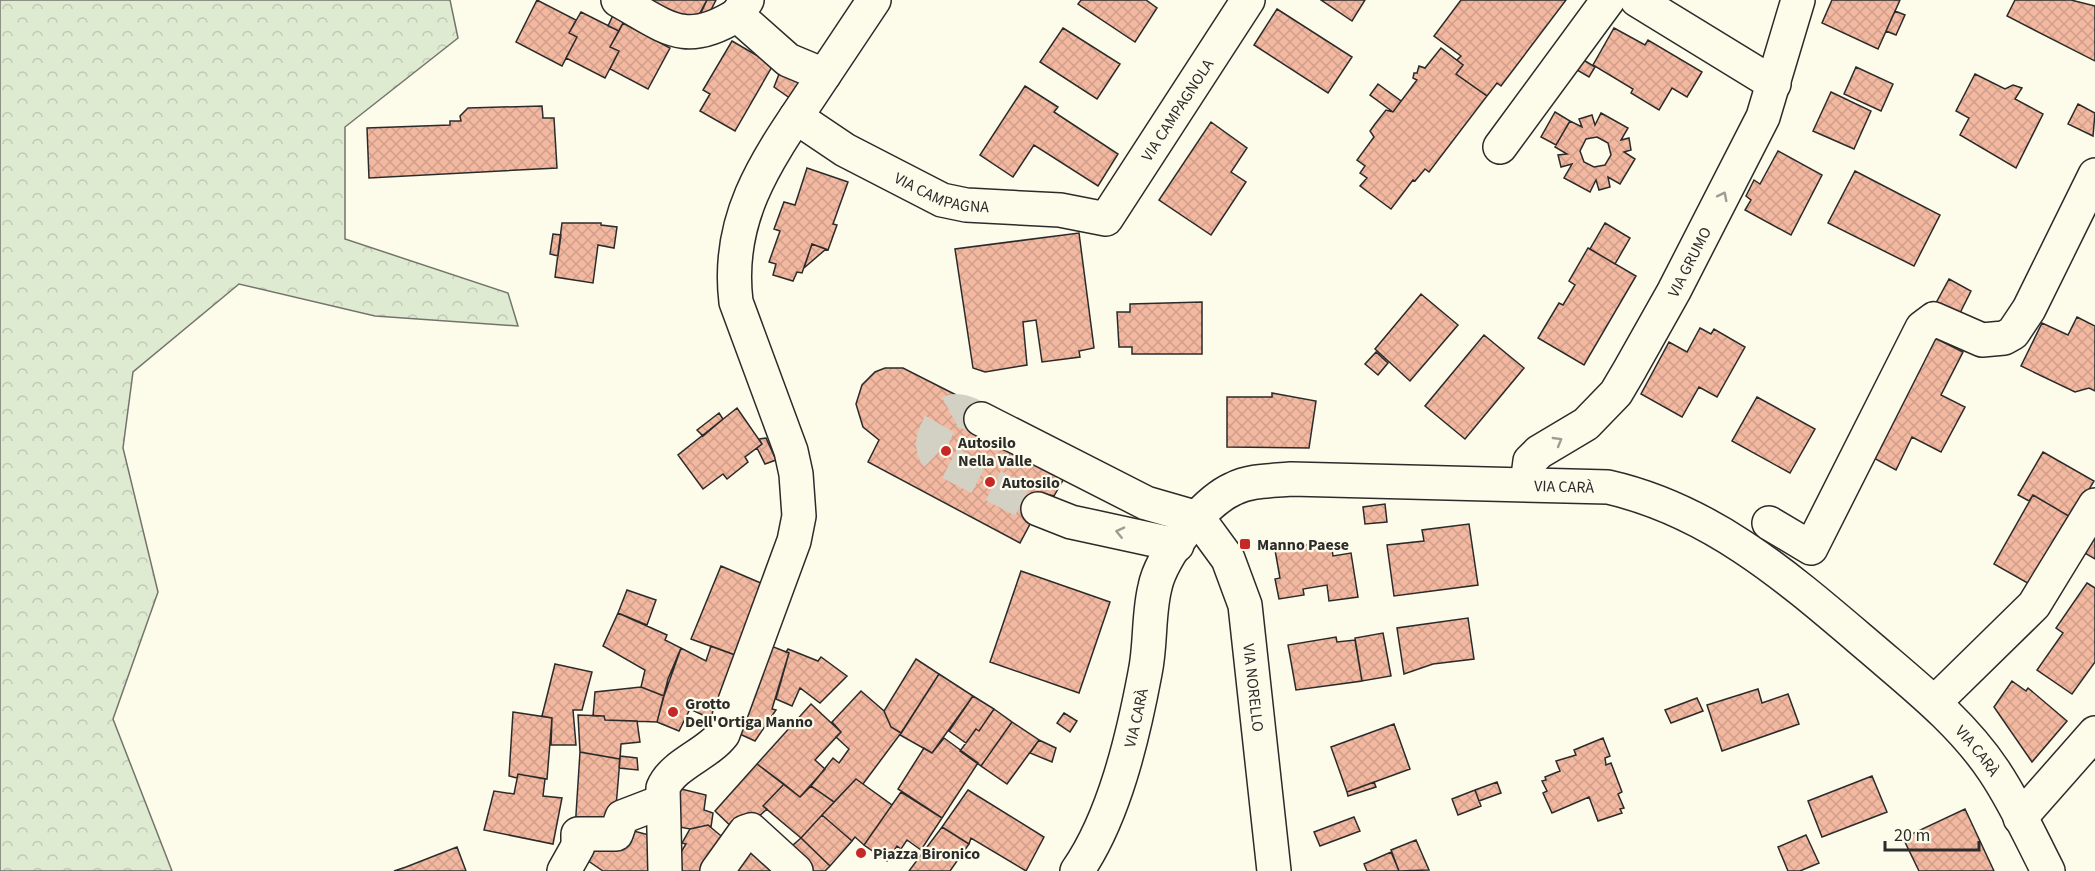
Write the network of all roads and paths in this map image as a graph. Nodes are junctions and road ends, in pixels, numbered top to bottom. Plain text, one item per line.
1 (618, 0) edge
2 (874, 0) edge
3 (1248, 0) edge
4 (1608, 0) edge
5 (1637, 0) edge
6 (1798, 0) edge
7 (742, 8) edge
8 (824, 75) junction
9 (1774, 84) junction
10 (796, 117) junction
11 (1500, 147) dead end
12 (2095, 175) edge
13 (1106, 219) joint
14 (981, 419) tunnel mouth
15 (1527, 484) junction
16 (2095, 505) edge
17 (1038, 509) tunnel mouth
18 (1198, 518) junction
19 (1769, 523) dead end
20 (1177, 545) junction
21 (1935, 702) junction
22 (2095, 733) edge
23 (662, 802) junction
24 (2020, 818) junction
25 (669, 869) edge
26 (564, 871) edge
27 (717, 871) edge
28 (796, 871) edge
29 (1077, 871) edge
30 (1274, 871) edge
31 (2048, 871) edge

1 - 7 street
2 - 8 street
3 - 13 street, VIA CAMPAGNOLA
4 - 11 street
5 - 9 street
6 - 9 street, VIA GRUMO
7 - 8 street
8 - 10 street
15 -> 9 street, VIA GRUMO
10 - 13 street, VIA CAMPAGNA
10 - 23 street
12 - 19 street
14 - 18 street
15 - 18 street, VIA CARÀ
15 - 21 street, VIA CARÀ
16 - 21 street
20 -> 17 street
18 - 20 street, VIA CARÀ
18 - 30 street, VIA NORELLO
20 - 29 street, VIA CARÀ
21 - 24 street, VIA CARÀ
22 - 24 street
23 - 25 street
23 - 26 street
24 - 31 street, VIA CARÀ
27 - 28 street

